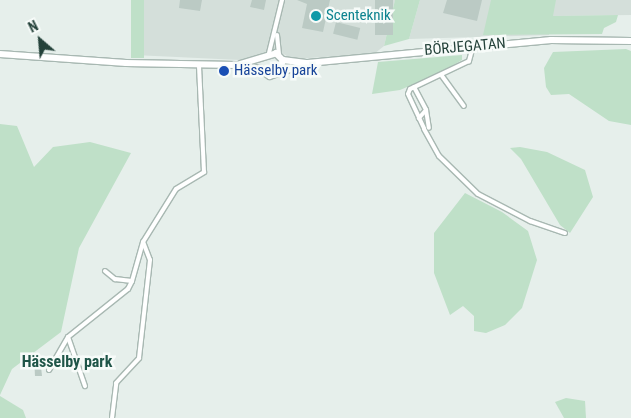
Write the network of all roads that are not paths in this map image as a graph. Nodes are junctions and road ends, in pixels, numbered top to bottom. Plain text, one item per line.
1 (282, 0) edge
2 (276, 32) junction
3 (631, 35) edge
4 (622, 38) junction
5 (631, 41) edge
6 (473, 46) junction
7 (270, 53) junction
8 (0, 54) edge
9 (263, 57) junction
10 (281, 58) junction
11 (308, 63) junction
12 (200, 65) junction
13 (236, 65) junction
14 (261, 68) junction
15 (281, 72) junction
16 (442, 76) junction
17 (414, 87) junction
18 (464, 106) dead end
19 (426, 110) junction
20 (419, 118) junction
21 (429, 128) dead end
22 (564, 233) dead end
23 (143, 242) junction
24 (105, 271) dead end
25 (132, 281) junction
26 (68, 337) junction
27 (48, 370) dead end
28 (84, 386) dead end
29 (112, 418) edge

1 - 2 street
2 - 7 street
2 - 10 street
3 - 4 main road, BÖRJEGATAN
4 - 5 main road, BÖRJEGATAN
4 - 6 main road, BÖRJEGATAN
6 - 11 main road, BÖRJEGATAN
6 - 16 street
7 - 9 main road
7 - 10 main road
8 - 12 main road
9 - 13 main road
9 - 14 main road
10 - 11 main road, BÖRJEGATAN
10 - 15 main road
11 - 15 main road, BÖRJEGATAN
12 - 13 main road
12 - 23 street
13 - 14 main road
14 - 15 main road
16 - 17 street
16 - 18 street
17 - 19 street
17 - 20 street
19 - 20 street
19 - 21 street
20 - 22 street
23 - 25 street
23 - 29 street
24 - 25 street
25 - 26 street
26 - 27 street
26 - 28 street

